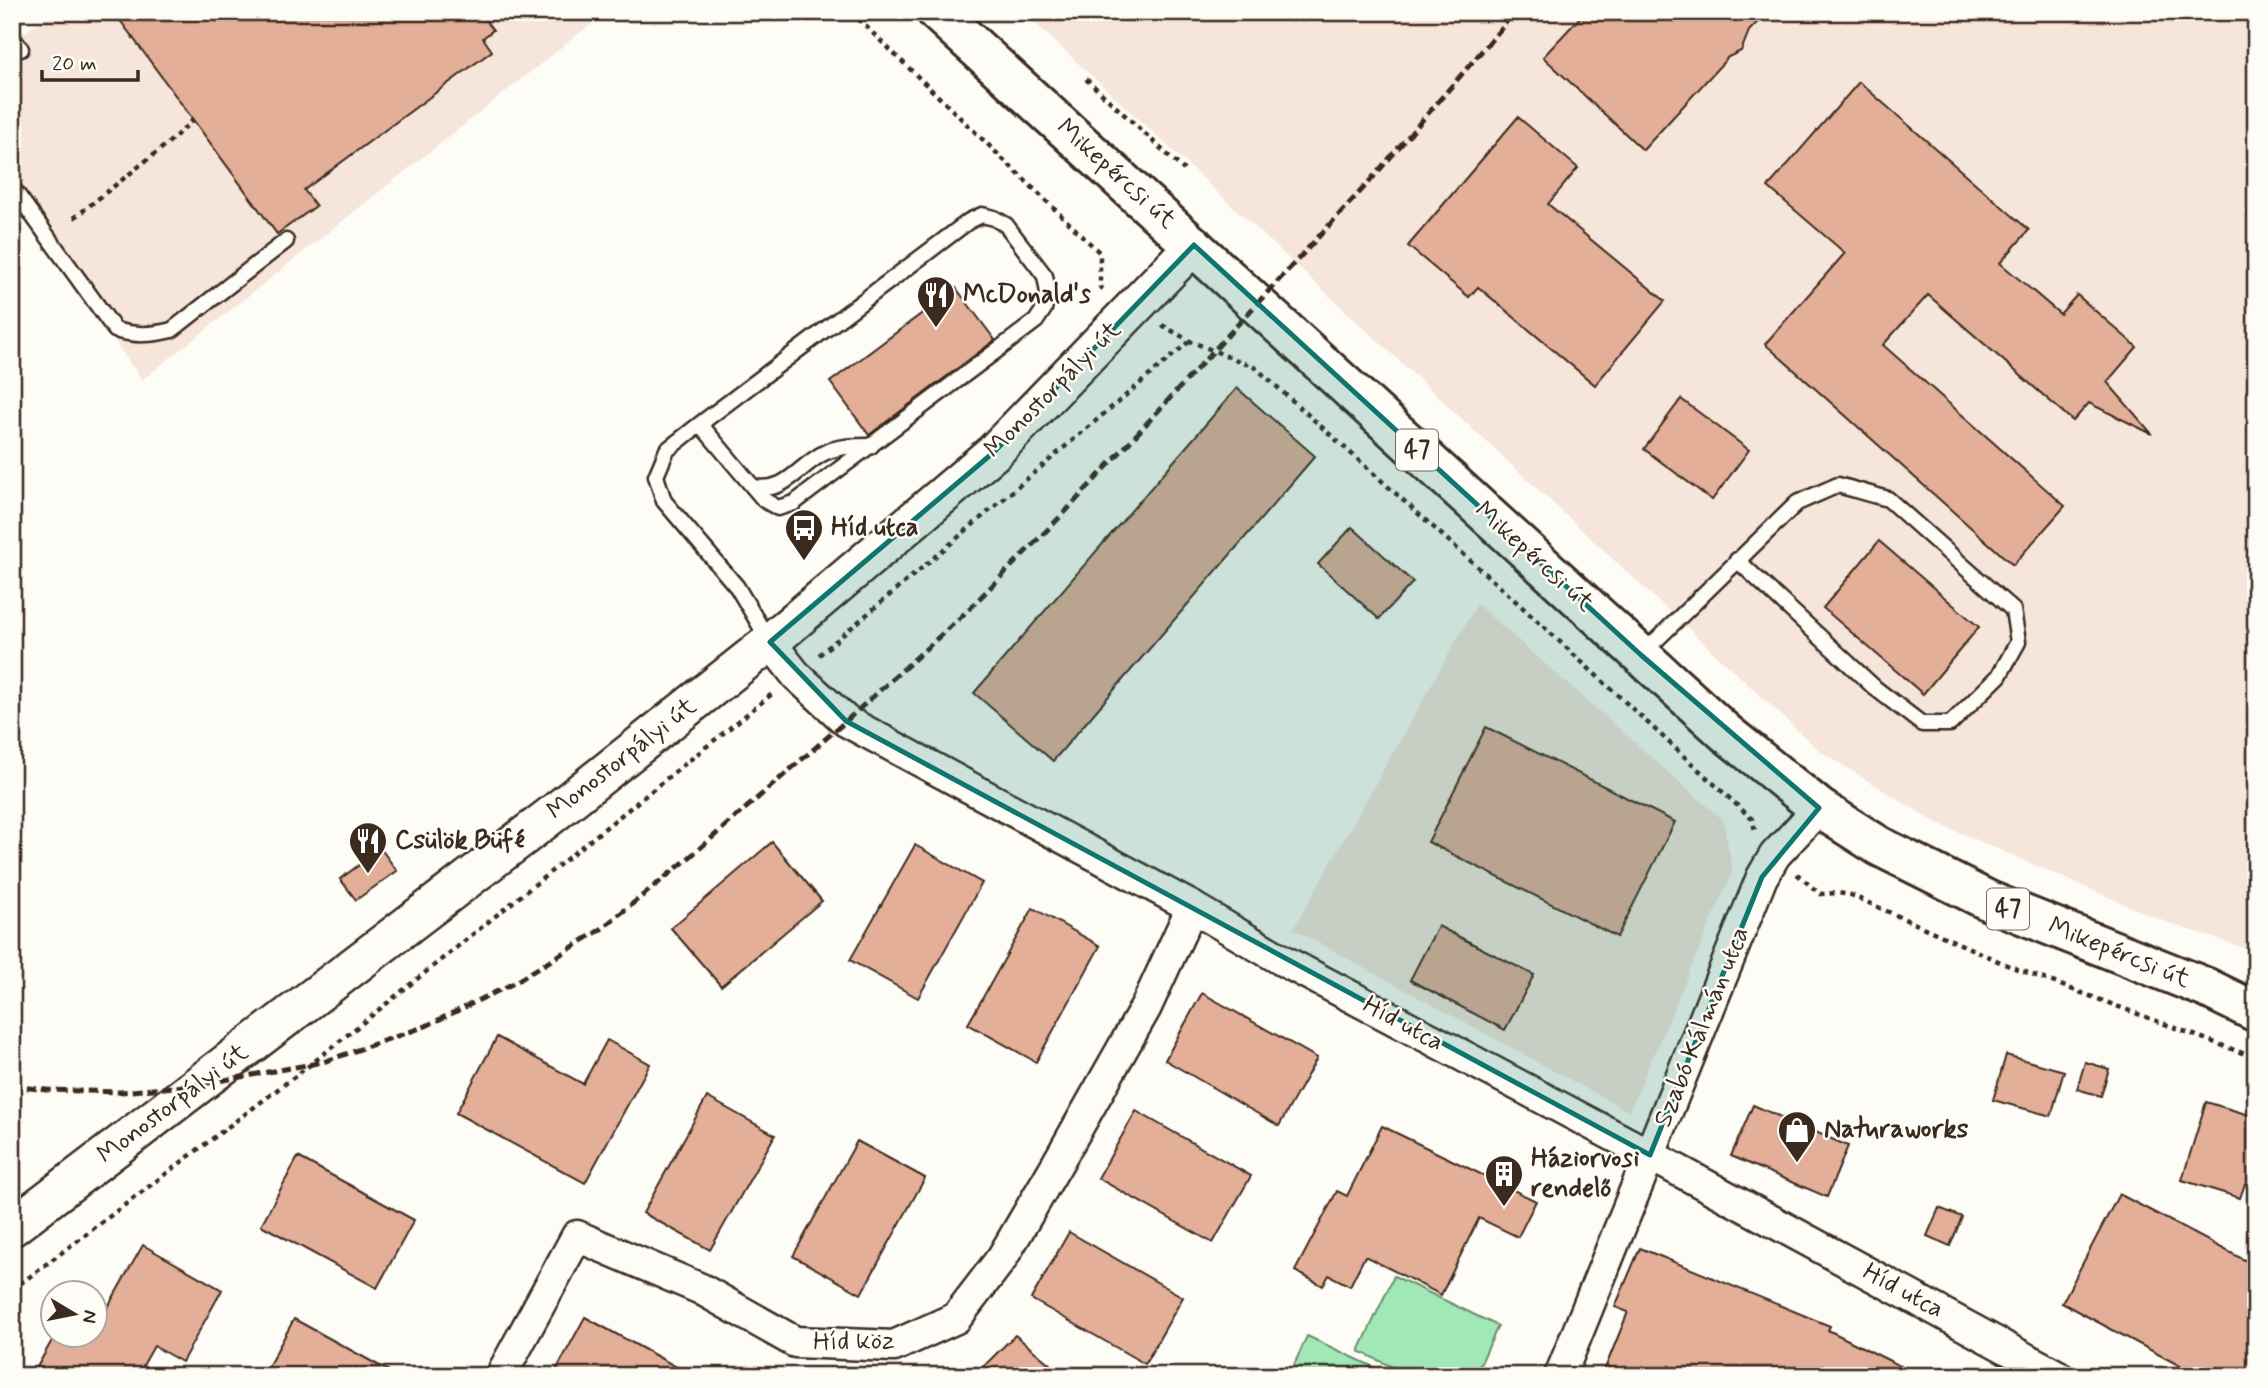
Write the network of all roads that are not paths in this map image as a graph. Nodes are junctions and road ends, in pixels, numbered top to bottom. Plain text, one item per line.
1 (937, 12) edge
2 (12, 187) edge
3 (286, 242) dead end
4 (1194, 245) junction
5 (700, 424) junction
6 (871, 446) junction
7 (753, 487) junction
8 (1738, 560) junction
9 (770, 642) junction
10 (1641, 654) junction
11 (1819, 808) junction
12 (1192, 907) junction
13 (2207, 988) junction
14 (2256, 1001) edge
15 (2256, 1012) edge
16 (1650, 1154) junction
17 (12, 1227) edge
18 (503, 1370) dead end
19 (1560, 1376) edge
20 (2058, 1376) edge

1 - 4 main road, Mikepércsi út / 47
2 - 3 lane
4 - 9 street, Monostorpályi út
4 - 10 main road, Mikepércsi út / 47
5 - 6 lane
5 - 7 lane
5 - 9 lane
6 - 7 lane
6 - 7 lane
8 - 8 lane
8 - 10 lane
9 - 12 street, Híd utca
9 - 17 street, Monostorpályi út
10 - 11 main road, Mikepércsi út / 47
11 - 13 main road, Mikepércsi út / 47
11 - 16 street, Szabó Kálmán utca
12 - 16 street, Híd utca
12 - 18 street, Híd köz
13 - 14 main road, 47
13 - 15 main road, 47
16 - 19 street, Szabó Kálmán utca
16 - 20 street, Híd utca

